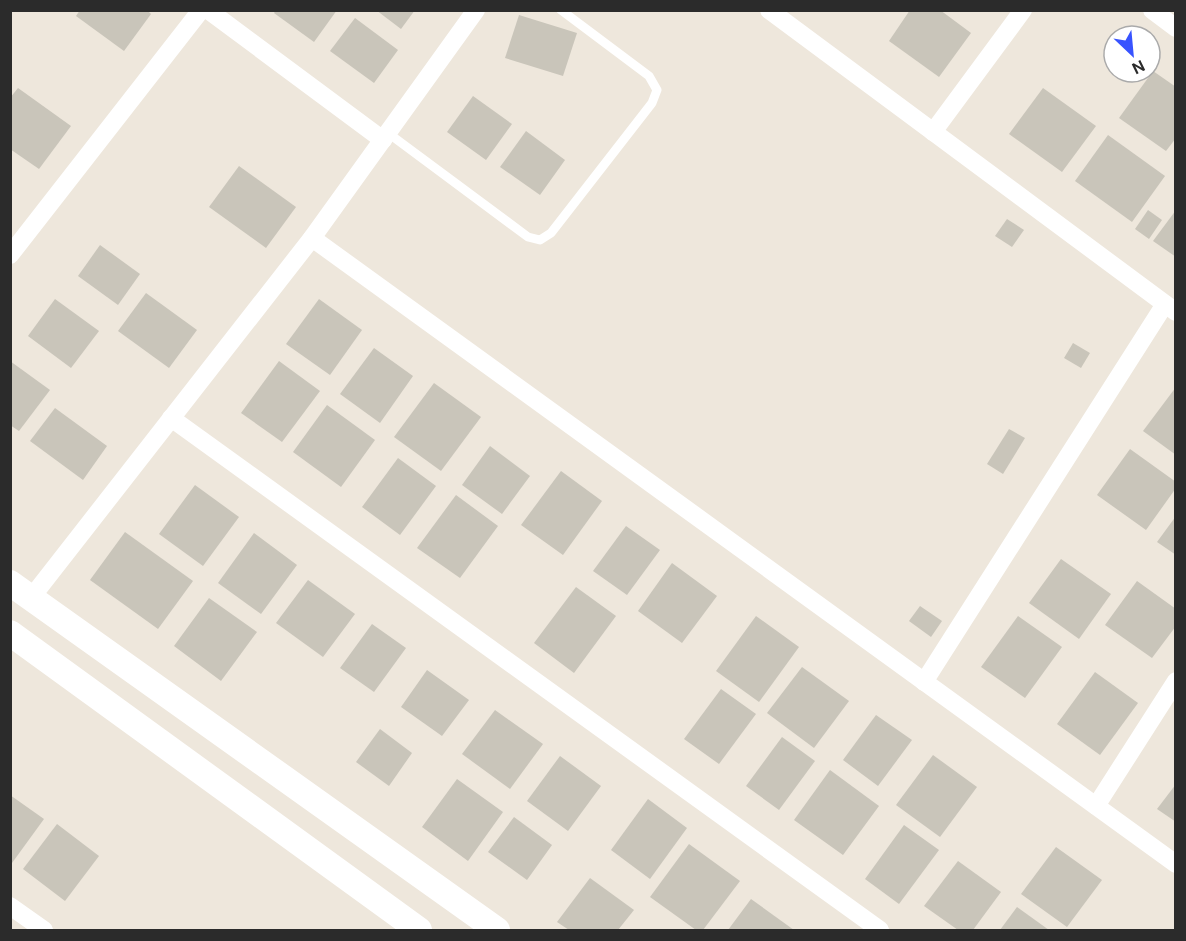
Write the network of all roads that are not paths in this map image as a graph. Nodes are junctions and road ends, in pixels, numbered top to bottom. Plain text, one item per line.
1 (201, 10) edge
2 (208, 10) edge
3 (476, 10) edge
4 (561, 10) edge
5 (769, 10) edge
6 (1023, 10) edge
7 (1152, 10) edge
8 (1176, 28) edge
9 (933, 132) junction
10 (385, 136) junction
11 (312, 238) junction
12 (10, 255) edge
13 (1170, 308) edge
14 (171, 418) junction
15 (10, 583) edge
16 (31, 598) junction
17 (10, 633) edge
18 (1176, 681) edge
19 (924, 682) junction
20 (1096, 806) junction
21 (1176, 864) edge
22 (10, 906) edge
23 (44, 930) edge
24 (419, 930) edge
25 (497, 930) edge
26 (880, 930) edge

1 - 12 street
2 - 10 street
3 - 10 street
4 - 10 lane
5 - 9 street
6 - 9 street
7 - 8 street
9 - 13 street
10 - 11 street
11 - 14 street
11 - 19 street
13 - 19 street
14 - 16 street
14 - 26 street
15 - 16 street
16 - 25 street
17 - 24 street
18 - 20 street
19 - 20 street
20 - 21 street
22 - 23 street

